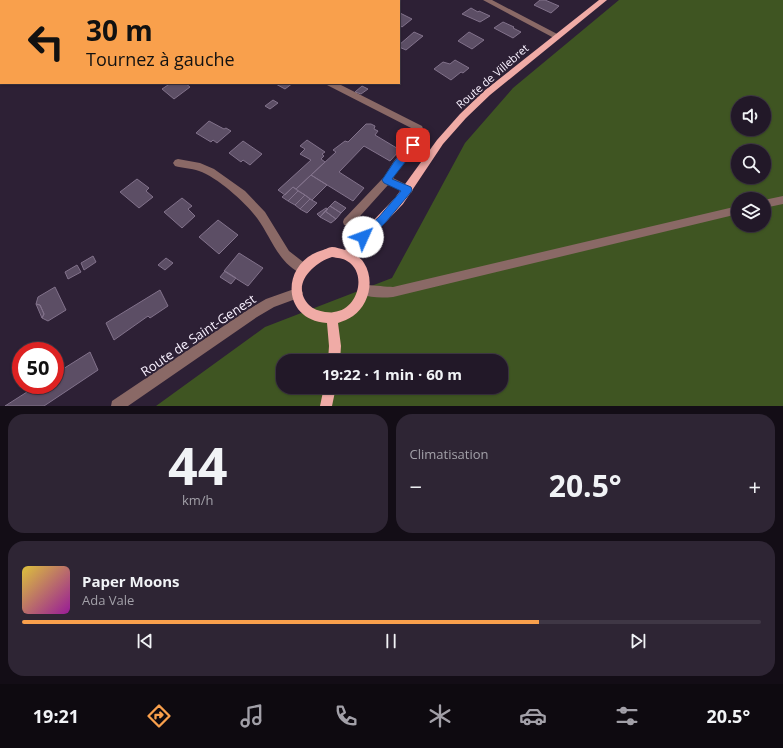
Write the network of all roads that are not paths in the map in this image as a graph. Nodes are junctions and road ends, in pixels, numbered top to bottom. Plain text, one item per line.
1 (487, 0) edge
2 (603, 0) edge
3 (557, 36) junction
4 (332, 84) edge
5 (178, 163) dead end
6 (387, 180) junction
7 (408, 190) junction
8 (783, 200) edge
9 (771, 203) edge
10 (731, 212) edge
11 (348, 222) dead end
12 (347, 255) junction
13 (303, 269) junction
14 (365, 290) junction
15 (296, 293) junction
16 (332, 318) junction
17 (334, 354) edge
18 (329, 394) edge
19 (117, 406) edge
20 (326, 406) edge

1 - 3 street
2 - 3 main road, Route de Villebret
3 - 7 main road, Route de Villebret
4 - 6 street
5 - 13 street
6 - 7 street
6 - 11 street
7 - 12 main road, Route de Villebret
8 - 9 street
10 - 14 street
12 - 13 main road
12 - 14 main road
13 - 15 main road
14 - 16 main road
15 - 16 main road
15 - 19 street, Route de Saint-Genest
16 - 17 main road
18 - 20 main road

